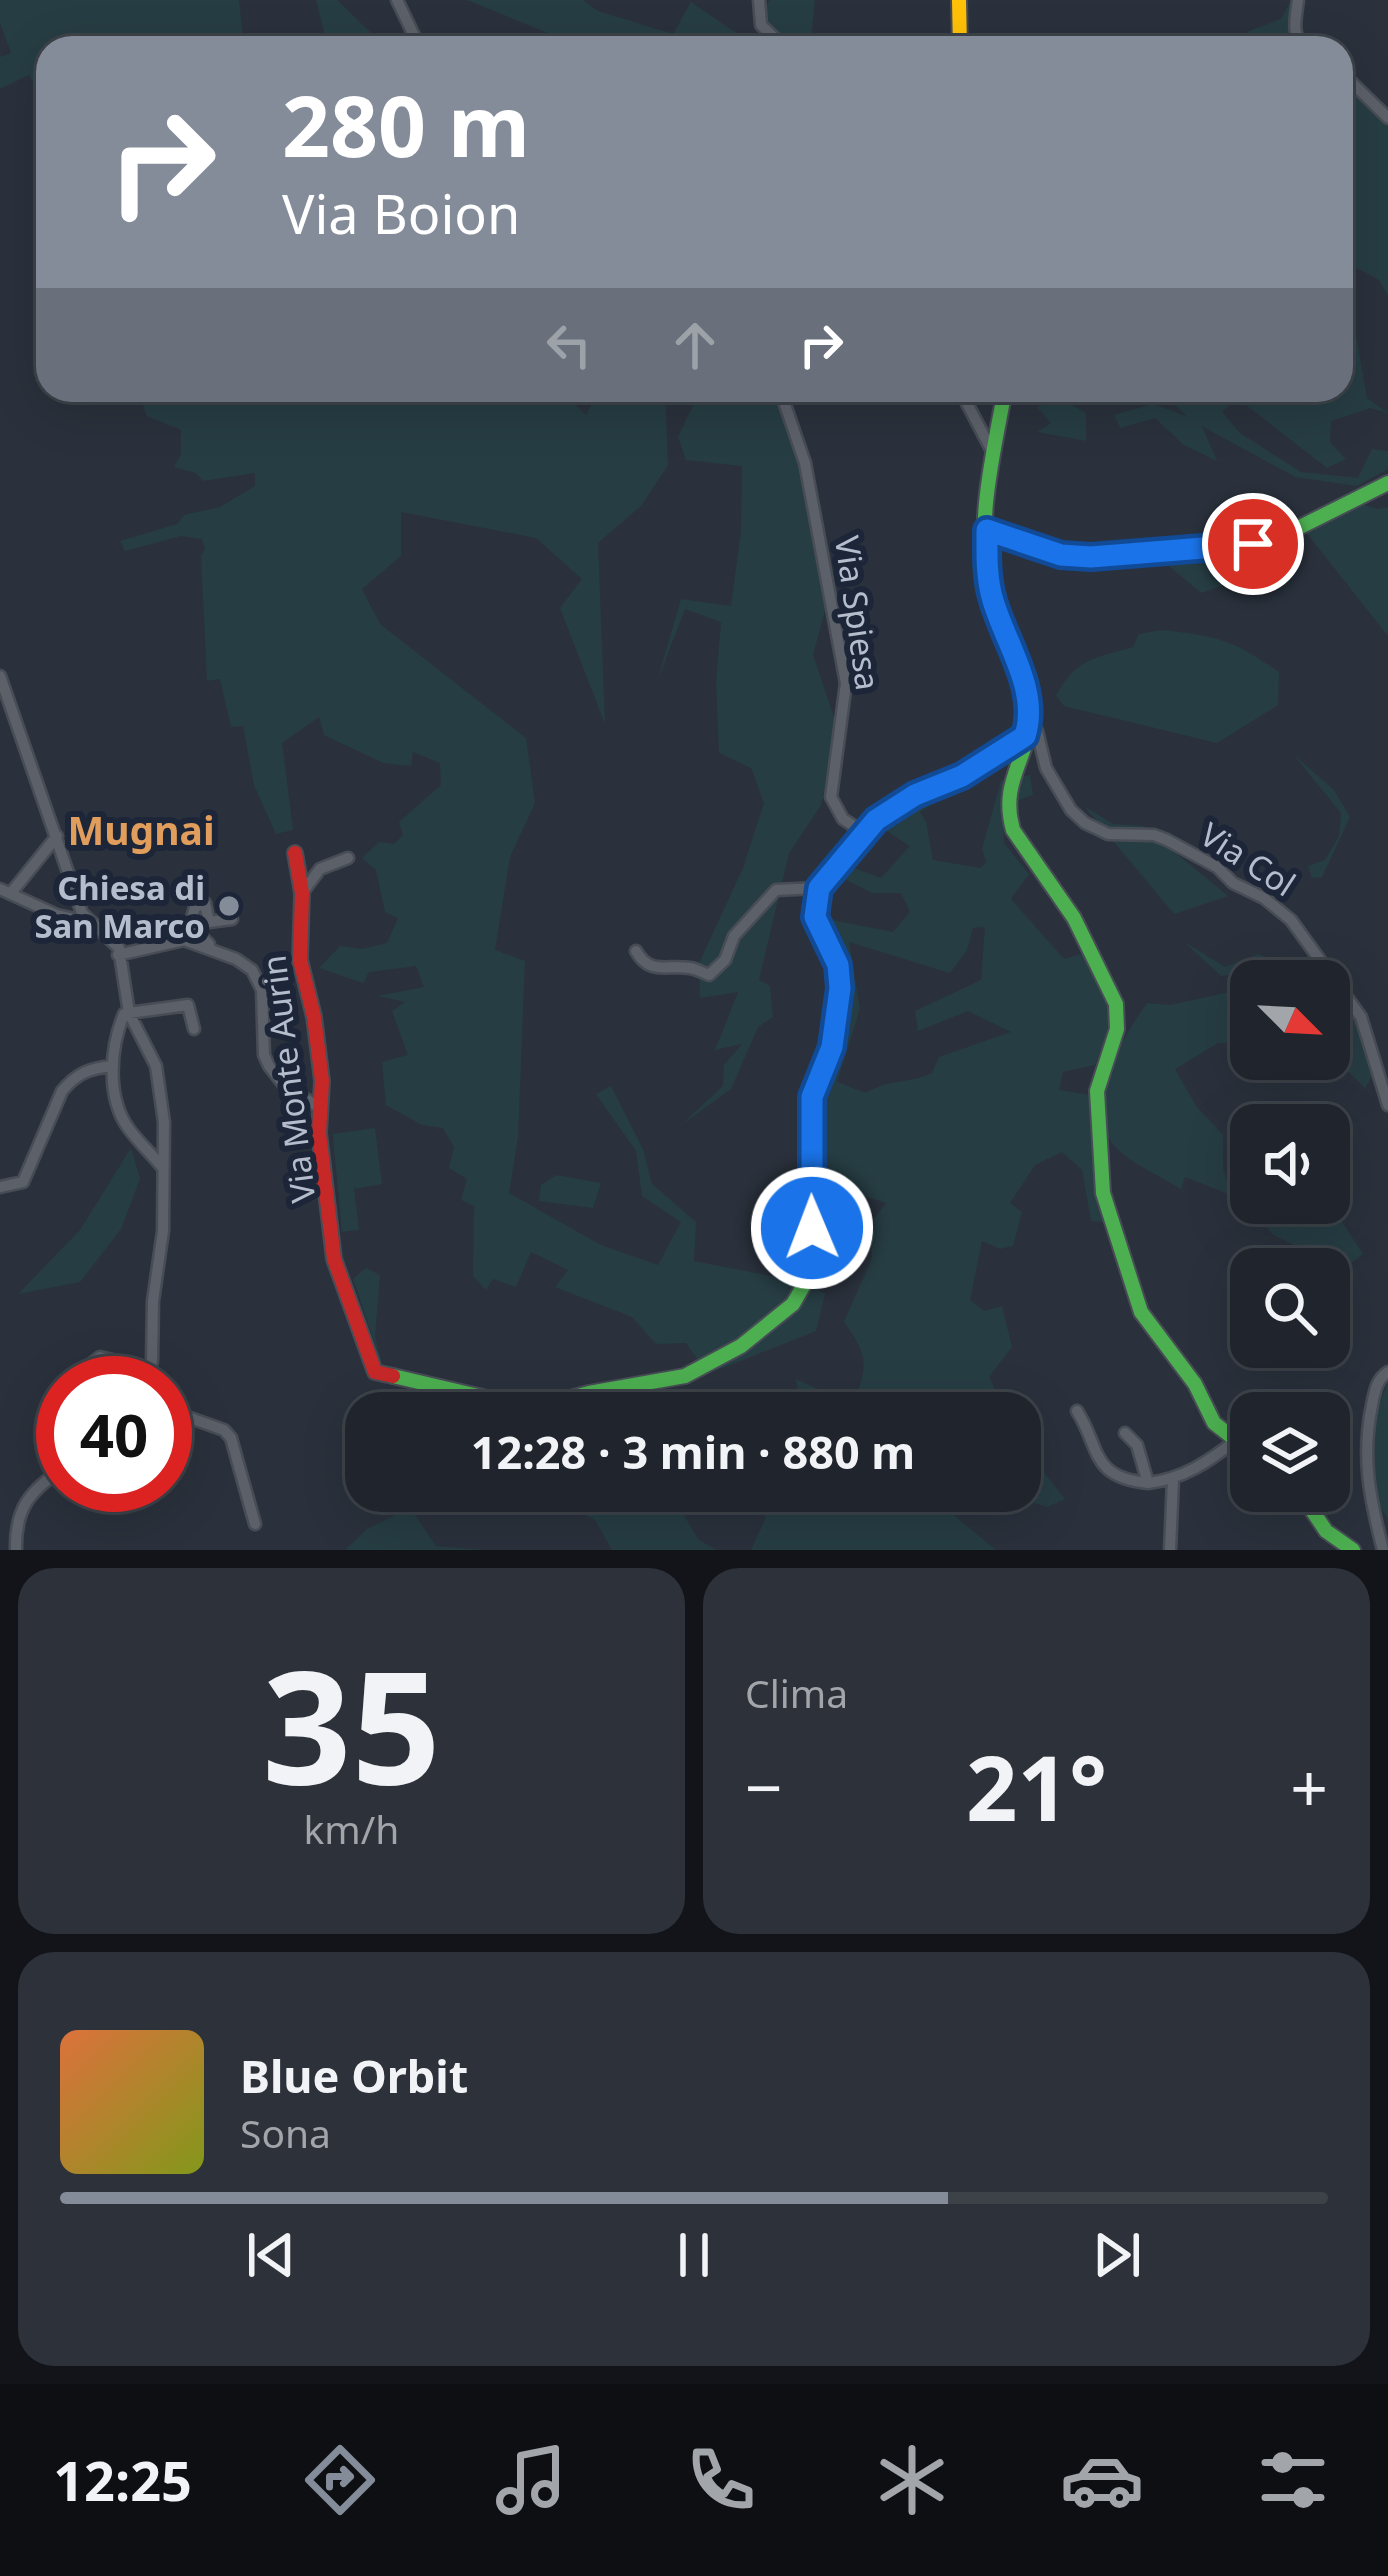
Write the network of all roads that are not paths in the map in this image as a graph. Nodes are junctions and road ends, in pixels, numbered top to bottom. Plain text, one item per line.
1 (397, 0) edge
2 (959, 0) edge
3 (1298, 0) edge
4 (757, 1) edge
5 (414, 36) edge
6 (772, 36) edge
7 (960, 36) edge
8 (1297, 36) edge
9 (1353, 84) edge
10 (1388, 118) edge
11 (784, 402) edge
12 (966, 402) edge
13 (1003, 402) edge
14 (993, 453) junction
15 (1388, 483) edge
16 (987, 530) junction
17 (0, 676) edge
18 (1027, 729) junction
19 (865, 833) junction
20 (57, 836) junction
21 (295, 854) dead end
22 (348, 858) dead end
23 (819, 888) junction
24 (5, 891) edge
25 (302, 892) junction
26 (232, 919) dead end
27 (91, 923) junction
28 (214, 951) junction
29 (636, 951) dead end
30 (118, 955) junction
31 (129, 1012) junction
32 (194, 1030) dead end
33 (112, 1066) junction
34 (1388, 1105) edge
35 (318, 1107) junction
36 (164, 1170) junction
37 (0, 1187) edge
38 (151, 1356) edge
39 (1388, 1372) edge
40 (1077, 1411) dead end
41 (192, 1419) edge
42 (1125, 1433) dead end
43 (1230, 1437) edge
44 (1230, 1445) edge
45 (1173, 1478) junction
46 (1148, 1483) junction
47 (36, 1488) edge
48 (1313, 1512) edge
49 (255, 1524) dead end
50 (16, 1550) edge
51 (1169, 1550) edge
52 (1353, 1550) edge
53 (1383, 1550) edge

1 - 5 street
2 - 7 street
3 - 8 street
4 - 6 street
9 - 10 street
11 - 19 street, Via Spiesa
12 - 14 street
13 - 14 street
14 - 16 street
15 - 16 street
16 - 18 street
17 - 20 street
18 - 19 street
18 - 34 street, Via Col
18 - 43 street
19 - 23 street
20 - 24 street
20 - 27 street
21 - 25 street, Via Monte Aurin
22 - 25 street
23 - 29 street
23 - 35 street, Via Monte Aurin
24 - 27 street
25 - 35 street, Via Monte Aurin
26 - 28 street
27 - 30 street
28 - 30 street
28 - 35 street
30 - 31 street
31 - 32 street
31 - 33 street
31 - 36 street
33 - 36 street
33 - 37 street
36 - 38 street
39 - 53 street
40 - 46 street
41 - 49 street
42 - 46 street
44 - 45 street
45 - 46 street
45 - 51 street
47 - 50 street
48 - 52 street

